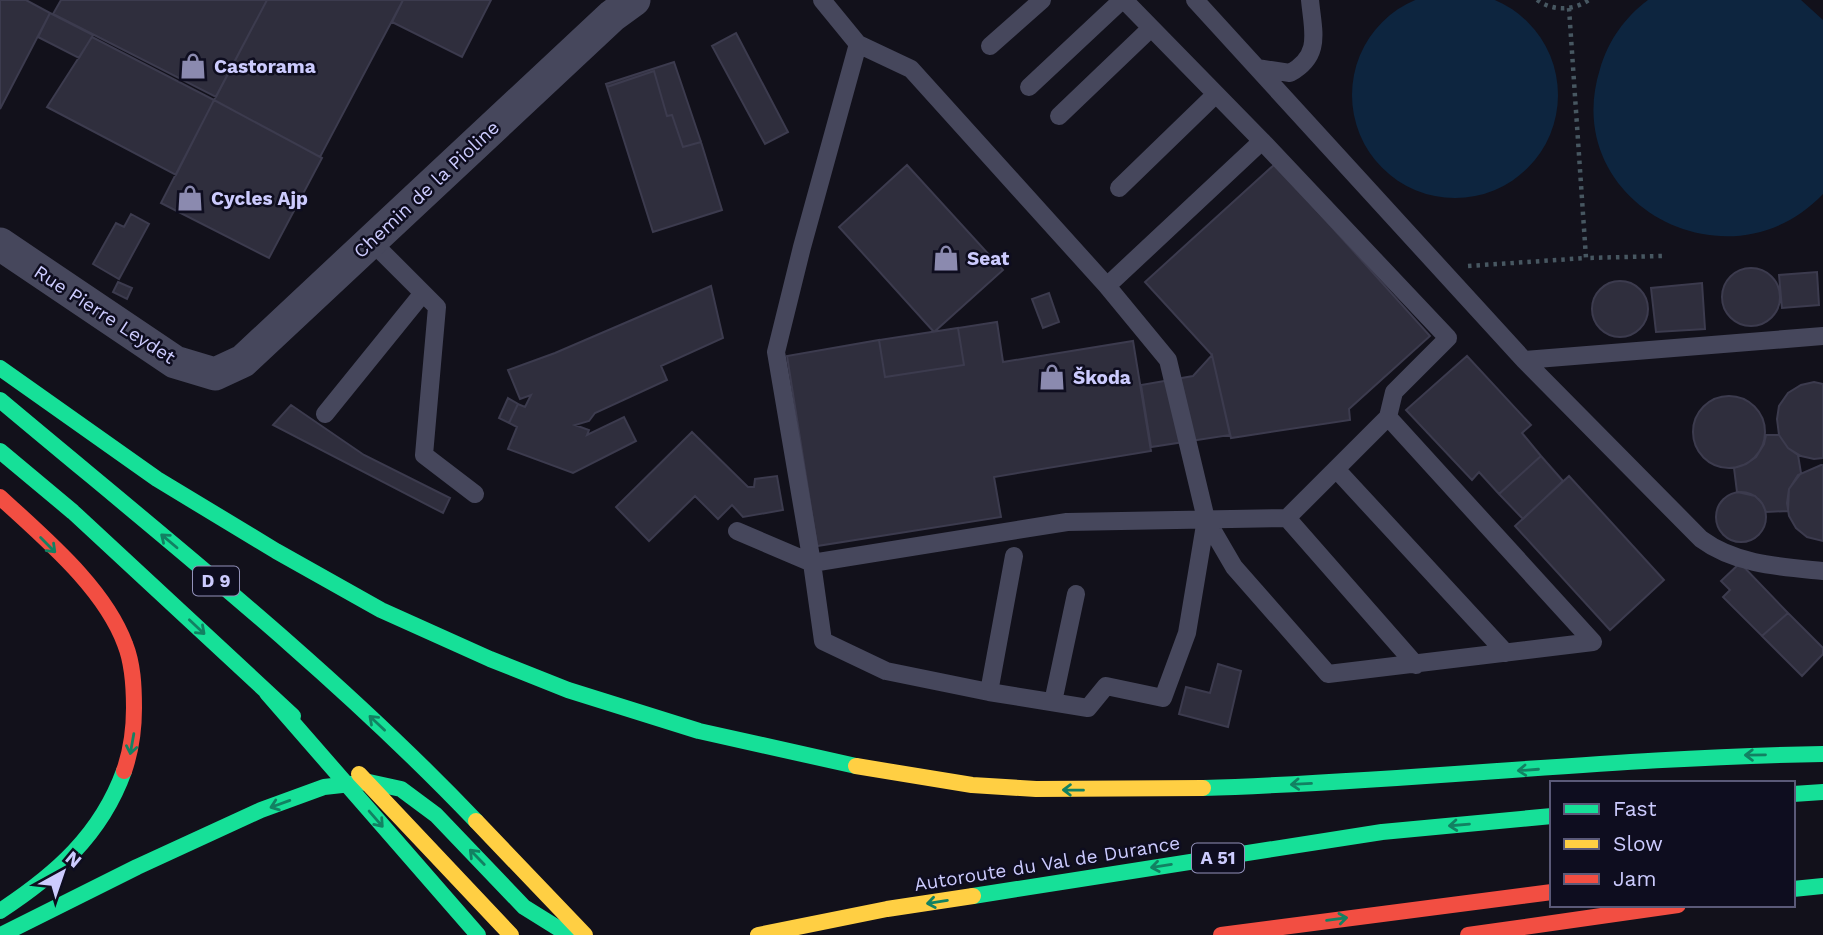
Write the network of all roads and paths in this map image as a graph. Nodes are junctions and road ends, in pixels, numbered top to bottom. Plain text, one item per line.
1 (634, 0) edge
2 (822, 0) edge
3 (1042, 0) edge
4 (1123, 0) edge
5 (1195, 0) edge
6 (1310, 0) edge
7 (1536, 0) edge
8 (1589, 0) edge
9 (1569, 8) junction
10 (1151, 28) junction
11 (858, 44) junction
12 (990, 46) dead end
13 (1257, 68) junction
14 (1030, 87) dead end
15 (1216, 94) junction
16 (1059, 116) dead end
17 (1262, 141) junction
18 (1119, 188) dead end
19 (370, 241) junction
20 (0, 244) edge
21 (1663, 256) dead end
22 (1586, 258) junction
23 (1439, 268) junction
24 (1107, 286) junction
25 (423, 293) junction
26 (1823, 336) edge
27 (1524, 360) junction
28 (0, 368) edge
29 (215, 374) joint
30 (0, 400) edge
31 (325, 414) dead end
32 (1388, 417) junction
33 (0, 451) edge
34 (1336, 468) junction
35 (475, 494) dead end
36 (0, 496) edge
37 (1287, 518) junction
38 (1206, 519) junction
39 (737, 531) dead end
40 (1014, 556) dead end
41 (813, 563) junction
42 (1823, 571) edge
43 (1076, 594) dead end
44 (1506, 653) junction
45 (1416, 665) junction
46 (989, 692) junction
47 (267, 693) junction
48 (1053, 702) junction
49 (1823, 754) edge
50 (369, 782) junction
51 (347, 786) junction
52 (1823, 792) edge
53 (1795, 794) edge
54 (1550, 817) edge
55 (1823, 886) edge
56 (1795, 889) edge
57 (1550, 892) edge
58 (1664, 907) edge
59 (0, 911) edge
60 (475, 931) edge
61 (1, 935) edge
62 (511, 935) edge
63 (569, 935) edge
64 (585, 935) edge
65 (758, 935) edge
66 (1221, 935) edge
67 (1468, 935) edge

1 - 19 street, Chemin de la Pioline
2 - 11 lane
3 - 12 lane
4 - 10 lane
4 - 14 lane
5 - 13 lane
6 - 13 lane
7 - 9 path
8 - 9 path
9 - 22 path
10 - 15 lane
10 - 16 lane
11 - 24 lane
11 - 41 lane
13 - 23 lane
15 - 17 lane
15 - 18 lane
17 - 24 lane
17 - 32 lane
19 - 25 lane
19 - 29 street, Chemin de la Pioline
20 - 29 street, Rue Pierre Leydet
21 - 22 path
22 - 23 path
23 - 27 lane
24 - 38 lane
25 - 31 lane
25 - 35 lane
26 - 27 lane
27 - 42 lane
49 -> 28 main road
64 -> 30 main road, D 9
32 - 34 lane
32 - 44 lane
33 -> 47 main road, D 9
34 - 37 lane
34 - 44 lane
36 -> 59 main road
37 - 38 lane
37 - 45 lane
38 - 41 lane
38 - 45 lane
38 - 48 lane
39 - 41 lane
40 - 46 lane
41 - 46 lane
43 - 48 lane
44 - 45 lane
46 - 48 lane
47 - 50 main road, D 9
47 - 51 main road
50 - 51 main road
50 - 62 main road, D 9
63 -> 50 main road
51 -> 60 main road
51 -> 61 main road
52 - 53 main road
54 -> 65 main road, Autoroute du Val de Durance / A 51
55 - 56 main road
66 -> 57 main road
58 - 67 main road

